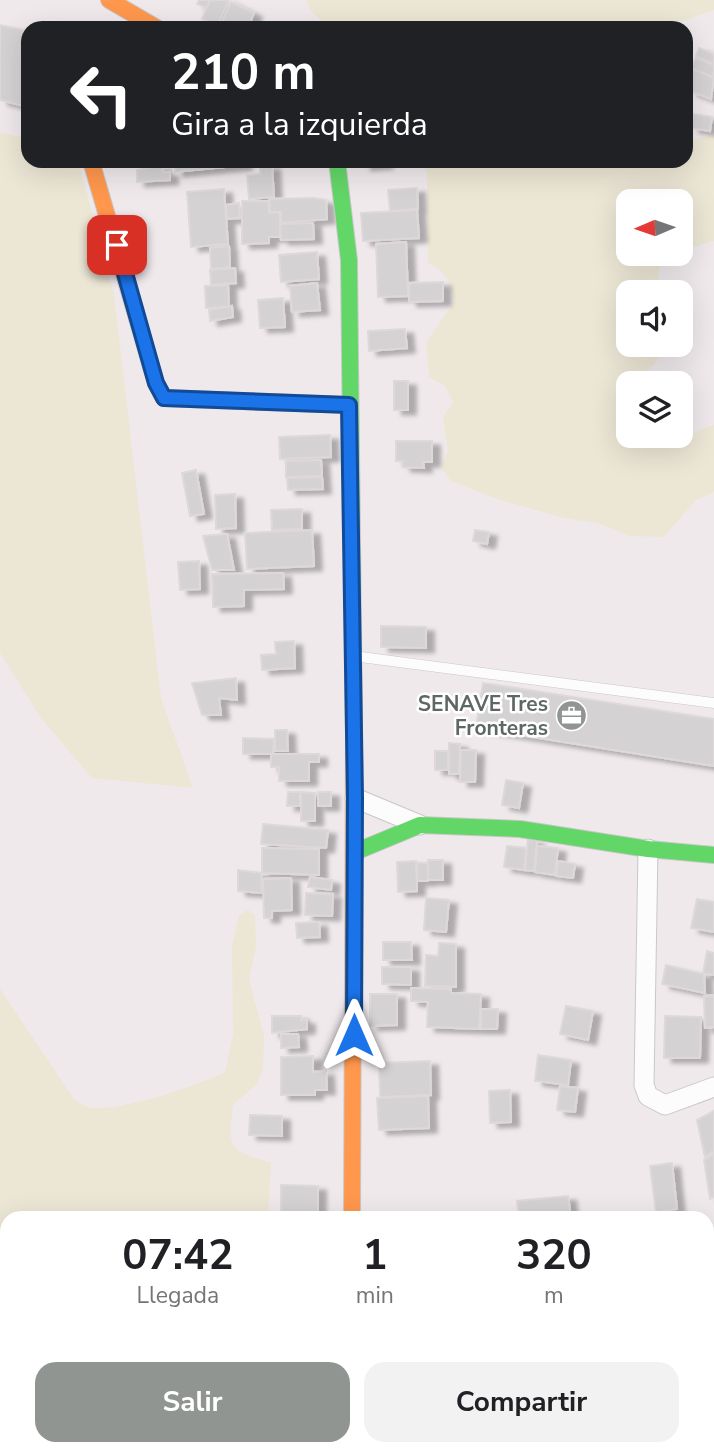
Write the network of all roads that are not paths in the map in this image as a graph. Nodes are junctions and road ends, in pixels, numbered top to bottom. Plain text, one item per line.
1 (109, 0) edge
2 (145, 21) edge
3 (92, 168) edge
4 (338, 168) edge
5 (349, 405) junction
6 (353, 656) junction
7 (714, 703) edge
8 (355, 798) junction
9 (420, 825) junction
10 (648, 849) junction
11 (355, 852) junction
12 (714, 855) edge
13 (714, 1087) edge
14 (352, 1211) edge

1 - 2 street
3 - 5 street
4 - 5 street
5 - 6 street
6 - 7 lane
6 - 8 street
8 - 9 street
8 - 11 street
9 - 10 street
9 - 11 street
10 - 12 street
10 - 13 street
11 - 14 street

